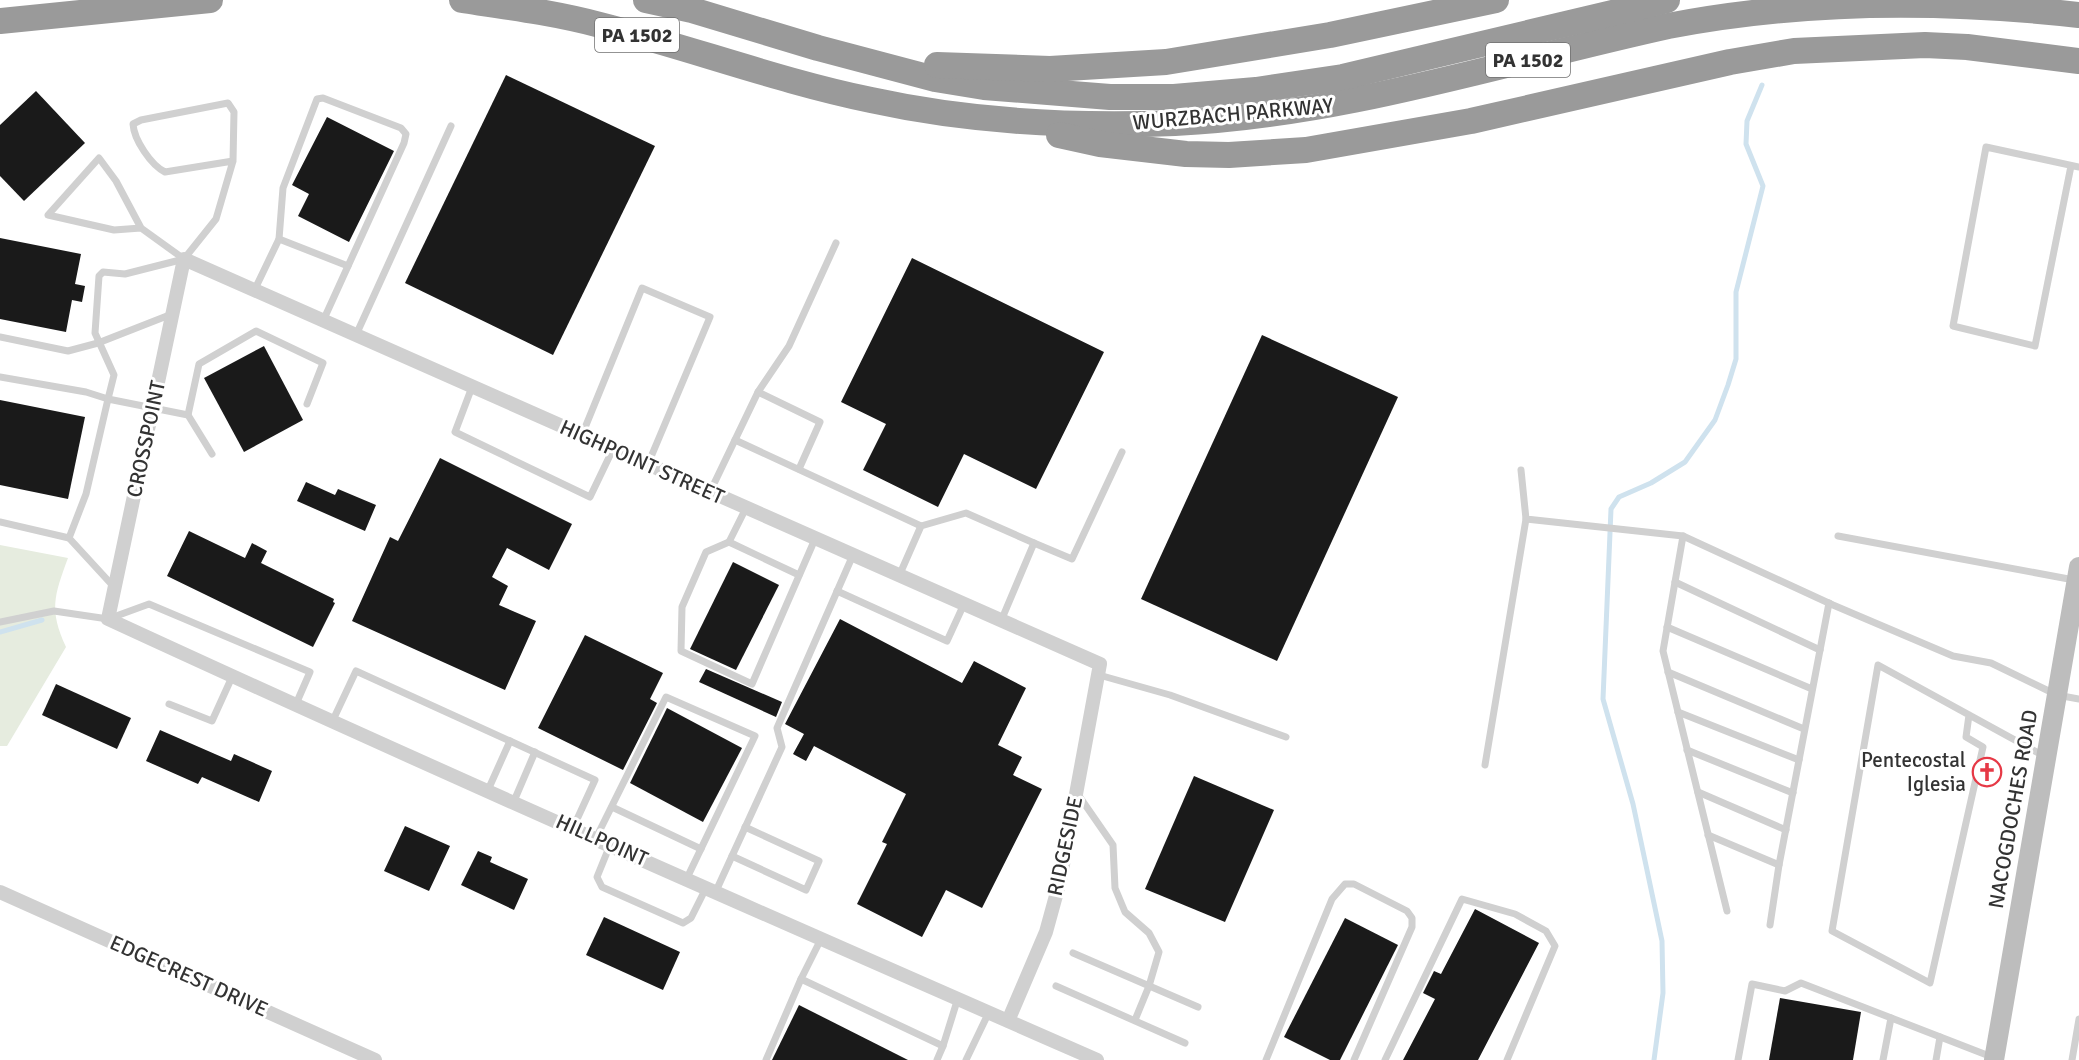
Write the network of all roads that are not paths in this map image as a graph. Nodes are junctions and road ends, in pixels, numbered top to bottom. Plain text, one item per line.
1 (210, 0) edge
2 (462, 0) edge
3 (646, 0) edge
4 (1496, 0) edge
5 (1667, 0) edge
6 (2077, 15) edge
7 (0, 21) edge
8 (2074, 59) edge
9 (874, 63) junction
10 (983, 119) junction
11 (450, 126) dead end
12 (233, 161) junction
13 (2075, 167) edge
14 (141, 228) junction
15 (279, 239) junction
16 (836, 243) dead end
17 (184, 259) junction
18 (348, 266) junction
19 (254, 291) junction
20 (172, 314) junction
21 (322, 321) junction
22 (356, 335) junction
23 (0, 337) edge
24 (98, 343) junction
25 (0, 377) edge
26 (472, 387) junction
27 (758, 392) junction
28 (108, 399) junction
29 (307, 404) dead end
30 (153, 407) junction
31 (188, 415) junction
32 (582, 435) junction
33 (735, 440) junction
34 (613, 449) junction
35 (1122, 452) dead end
36 (212, 454) dead end
37 (648, 464) junction
38 (800, 469) junction
39 (1521, 470) dead end
40 (711, 492) junction
41 (746, 508) junction
42 (1526, 519) junction
43 (0, 522) edge
44 (921, 526) junction
45 (1683, 536) junction
46 (1838, 536) dead end
47 (69, 538) junction
48 (815, 539) junction
49 (729, 542) junction
50 (1034, 543) junction
51 (853, 555) junction
52 (799, 574) junction
53 (2078, 574) edge
54 (899, 576) junction
55 (1675, 582) junction
56 (114, 586) junction
57 (837, 591) junction
58 (1829, 603) junction
59 (963, 604) junction
60 (108, 619) junction
61 (1001, 621) junction
62 (0, 622) edge
63 (1667, 627) junction
64 (1820, 650) junction
65 (1100, 670) junction
66 (1668, 672) junction
67 (232, 676) junction
68 (1812, 689) junction
69 (2057, 695) junction
70 (2079, 699) edge
71 (170, 704) dead end
72 (296, 704) junction
73 (1678, 712) junction
74 (1969, 715) junction
75 (333, 720) junction
76 (1804, 729) junction
77 (1286, 737) dead end
78 (510, 741) junction
79 (1687, 750) junction
80 (535, 752) junction
81 (2046, 758) junction
82 (1799, 760) junction
83 (1485, 765) dead end
84 (488, 790) junction
85 (1698, 792) junction
86 (1076, 793) junction
87 (1792, 793) junction
88 (514, 801) junction
89 (612, 807) junction
90 (746, 827) junction
91 (573, 828) junction
92 (1786, 830) junction
93 (1708, 836) junction
94 (596, 838) junction
95 (610, 845) junction
96 (701, 849) junction
97 (732, 856) junction
98 (1779, 865) junction
99 (687, 878) junction
100 (712, 889) junction
101 (1, 894) edge
102 (1727, 911) dead end
103 (1770, 925) dead end
104 (822, 938) junction
105 (1073, 953) dead end
106 (801, 979) junction
107 (1056, 986) dead end
108 (1149, 986) junction
109 (958, 998) junction
110 (1198, 1006) dead end
111 (988, 1012) junction
112 (1892, 1018) junction
113 (2079, 1018) edge
114 (1135, 1020) junction
115 (1008, 1021) junction
116 (1940, 1037) junction
117 (1185, 1043) dead end
118 (943, 1046) junction
119 (1091, 1059) edge
120 (1994, 1059) edge
121 (375, 1060) edge
122 (766, 1060) edge
123 (937, 1060) edge
124 (966, 1060) edge
125 (1266, 1060) edge
126 (1354, 1060) edge
127 (1385, 1060) edge
128 (1507, 1060) edge
129 (1738, 1060) edge
130 (1883, 1060) edge
131 (1936, 1060) edge
132 (2072, 1060) edge

1 - 7 highway
2 - 10 highway, WURZBACH PARKWAY / PA 1502
3 - 9 highway, WURZBACH PARKWAY / PA 1502
4 - 9 highway
5 - 9 highway, WURZBACH PARKWAY / PA 1502
6 - 10 highway, WURZBACH PARKWAY / PA 1502
8 - 10 highway
11 - 22 lane
12 - 12 lane
12 - 17 lane
13 - 13 lane
14 - 14 lane
14 - 17 lane
15 - 18 lane
15 - 18 lane
15 - 19 lane
16 - 27 lane
17 - 19 street, HIGHPOINT STREET
17 - 20 street, CROSSPOINT
17 - 24 lane
18 - 21 lane
19 - 21 street, HIGHPOINT STREET
20 - 24 lane
20 - 30 street, CROSSPOINT
21 - 22 street, HIGHPOINT STREET
22 - 26 street, HIGHPOINT STREET
23 - 24 lane
24 - 28 lane
25 - 28 lane
26 - 32 street, HIGHPOINT STREET
26 - 34 lane
27 - 33 lane
27 - 38 lane
28 - 30 lane
28 - 47 lane
29 - 31 lane
30 - 31 lane
30 - 56 street, CROSSPOINT
31 - 36 lane
32 - 34 street, HIGHPOINT STREET
32 - 37 lane
33 - 38 lane
33 - 40 lane
34 - 37 street, HIGHPOINT STREET
35 - 50 lane
37 - 40 street, HIGHPOINT STREET
38 - 44 lane
39 - 42 lane
40 - 41 street, HIGHPOINT STREET
41 - 48 street, HIGHPOINT STREET
41 - 49 lane
42 - 45 lane
42 - 83 lane
43 - 47 lane
44 - 50 lane
44 - 54 lane
45 - 55 lane
45 - 58 lane
46 - 53 lane
47 - 56 lane
48 - 51 street, HIGHPOINT STREET
48 - 52 lane
49 - 52 lane
49 - 52 lane
50 - 61 lane
51 - 54 street, HIGHPOINT STREET
51 - 57 lane
53 - 69 main road, NACOGDOCHES ROAD
54 - 59 street, HIGHPOINT STREET
55 - 63 lane
55 - 64 lane
56 - 60 street, CROSSPOINT
57 - 59 lane
57 - 90 lane
58 - 64 lane
58 - 69 lane
59 - 61 street, HIGHPOINT STREET
60 - 62 lane
60 - 67 street, HILLPOINT
60 - 72 lane
61 - 65 street, HIGHPOINT STREET
63 - 66 lane
63 - 68 lane
64 - 68 lane
65 - 77 lane
65 - 86 street, RIDGESIDE
66 - 73 lane
66 - 76 lane
67 - 71 lane
67 - 72 street, HILLPOINT
68 - 76 lane
69 - 70 lane
69 - 81 main road, NACOGDOCHES ROAD
72 - 75 street, HILLPOINT
73 - 79 lane
73 - 82 lane
74 - 74 lane
74 - 81 lane
75 - 78 lane
75 - 84 street, HILLPOINT
76 - 82 lane
78 - 80 lane
78 - 84 lane
79 - 85 lane
79 - 87 lane
80 - 88 lane
80 - 91 lane
81 - 120 main road, NACOGDOCHES ROAD
82 - 87 lane
84 - 88 street, HILLPOINT
85 - 92 lane
85 - 93 lane
86 - 108 lane
86 - 115 street, RIDGESIDE
87 - 92 lane
88 - 91 street, HILLPOINT
89 - 94 lane
89 - 96 lane
89 - 96 lane
90 - 97 lane
90 - 97 lane
91 - 94 street, HILLPOINT
92 - 98 lane
93 - 98 lane
93 - 102 lane
94 - 95 street, HILLPOINT
95 - 99 street, HILLPOINT
95 - 100 lane
96 - 99 lane
97 - 100 lane
98 - 103 lane
99 - 100 street, HILLPOINT
100 - 104 street, HILLPOINT
101 - 121 street, EDGECREST DRIVE
104 - 106 lane
104 - 109 street, HILLPOINT
105 - 108 lane
106 - 118 lane
106 - 122 lane
107 - 114 lane
108 - 110 lane
108 - 114 lane
109 - 111 street, HILLPOINT
109 - 118 lane
111 - 115 street, HILLPOINT
111 - 124 lane
112 - 116 lane
112 - 129 lane
112 - 130 lane
113 - 132 lane
114 - 117 lane
115 - 119 street, HILLPOINT
116 - 120 lane
116 - 131 lane
118 - 123 lane
125 - 126 lane
127 - 128 lane

